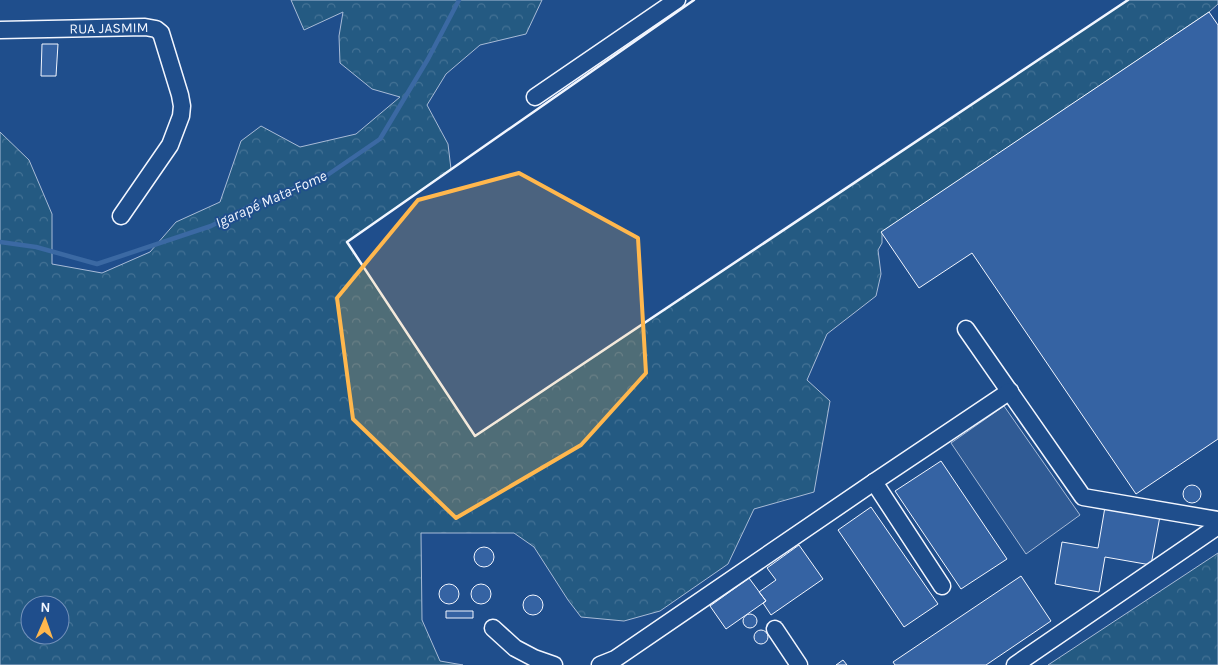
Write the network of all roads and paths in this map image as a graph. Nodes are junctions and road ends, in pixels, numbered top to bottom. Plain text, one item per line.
1 (677, 0) edge
2 (0, 30) edge
3 (535, 97) dead end
4 (121, 216) dead end
5 (966, 329) dead end
6 (1010, 391) junction
7 (874, 482) junction
8 (1218, 520) edge
9 (1218, 526) edge
10 (942, 586) dead end
11 (493, 628) dead end
12 (775, 629) dead end
13 (554, 665) edge
14 (600, 665) edge
15 (799, 665) edge
16 (1015, 665) edge

1 - 3 street
2 - 4 street, RUA JASMIM
5 - 6 street
6 - 7 street
6 - 8 street
7 - 10 street
7 - 14 street
9 - 16 street
11 - 13 street
12 - 15 street

